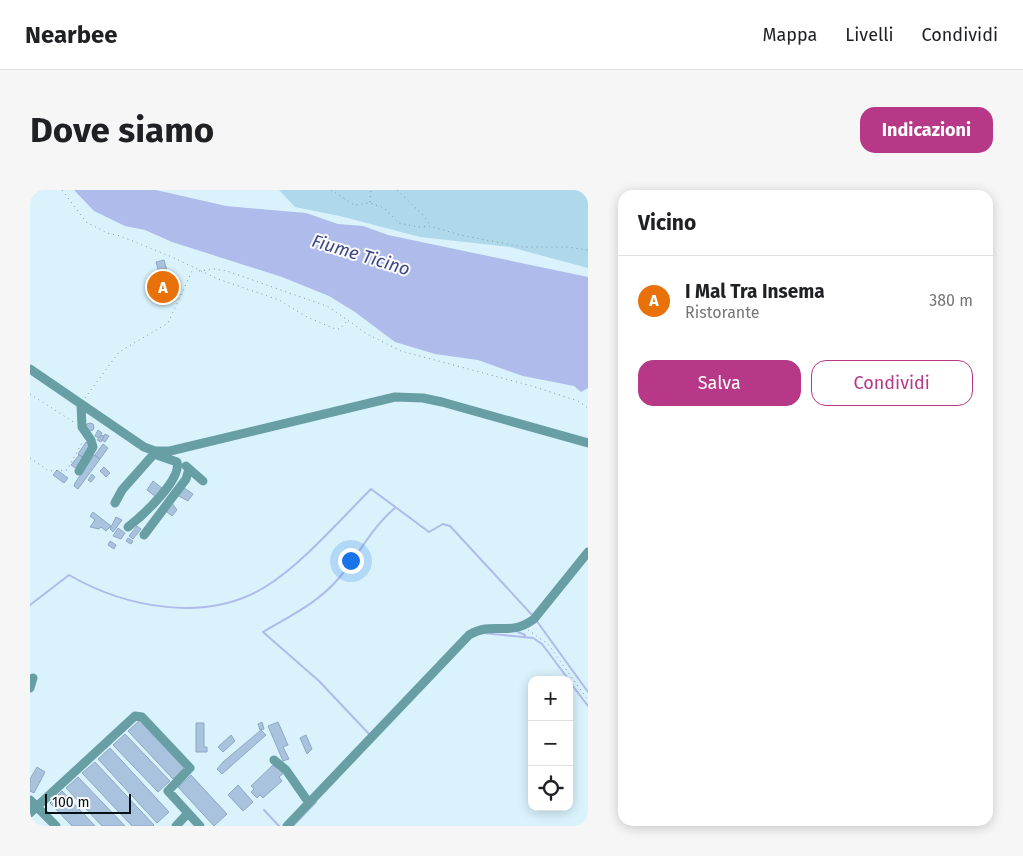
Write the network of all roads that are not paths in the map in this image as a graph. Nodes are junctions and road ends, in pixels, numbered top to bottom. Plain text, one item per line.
1 (30, 369) edge
2 (81, 404) junction
3 (588, 443) edge
4 (154, 453) junction
5 (177, 462) junction
6 (189, 469) junction
7 (79, 471) dead end
8 (203, 481) dead end
9 (114, 503) dead end
10 (128, 527) dead end
11 (144, 535) dead end
12 (588, 552) edge
13 (33, 678) dead end
14 (30, 688) edge
15 (274, 760) dead end
16 (33, 803) edge
17 (309, 803) junction
18 (30, 813) edge
19 (188, 813) junction
20 (56, 826) edge
21 (176, 826) edge
22 (200, 826) edge
23 (287, 826) edge

1 - 2 street
2 - 4 street
2 - 7 street
3 - 4 street
4 - 5 street
4 - 9 street
5 - 6 street
5 - 10 street
6 - 8 street
6 - 11 street
12 - 17 street
13 - 14 street
15 - 17 street
16 - 18 street
16 - 19 street
16 - 20 street
17 - 23 street
19 - 21 street
19 - 22 street

